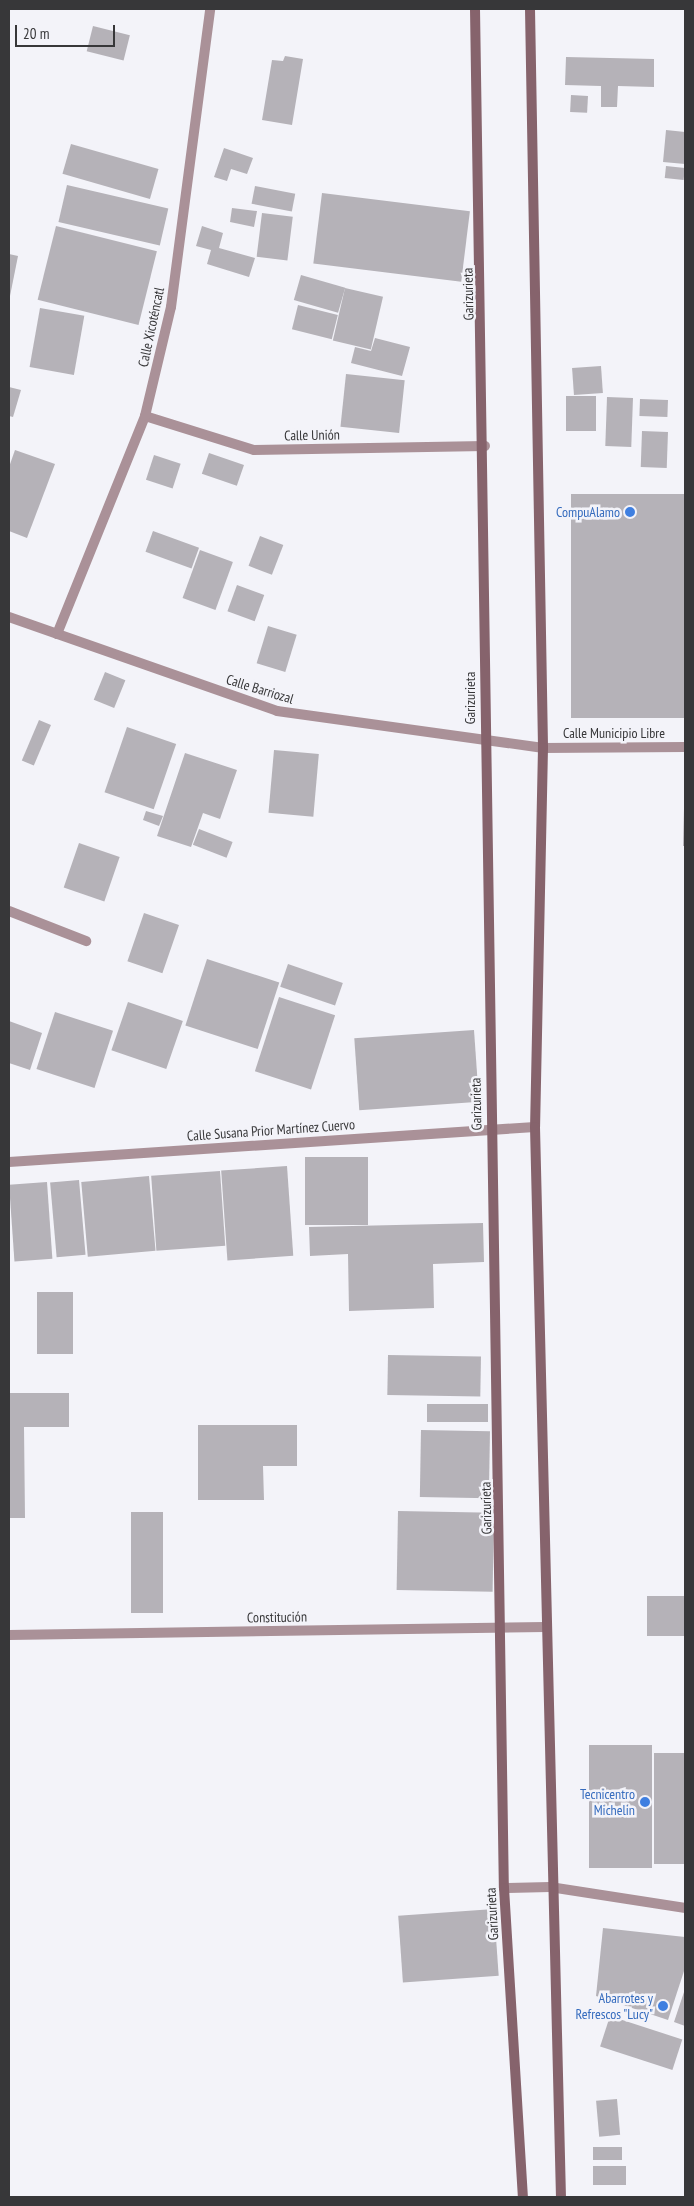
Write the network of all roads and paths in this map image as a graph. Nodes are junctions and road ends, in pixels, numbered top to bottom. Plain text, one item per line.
1 (210, 9) edge
2 (475, 9) edge
3 (530, 9) edge
4 (145, 416) junction
5 (485, 446) junction
6 (9, 617) edge
7 (57, 634) junction
8 (483, 739) junction
9 (685, 747) edge
10 (543, 748) junction
11 (9, 911) edge
12 (86, 941) dead end
13 (535, 1127) junction
14 (490, 1129) junction
15 (9, 1162) edge
16 (545, 1627) junction
17 (502, 1628) junction
18 (9, 1635) edge
19 (550, 1887) junction
20 (504, 1888) junction
21 (685, 1908) edge
22 (523, 2197) edge
23 (561, 2197) edge

1 - 4 street, Calle Xicoténcatl
2 - 5 main road, Garizurieta
3 - 10 main road
4 - 5 street, Calle Unión
4 - 7 street, Calle Xicoténcatl
5 - 8 main road, Garizurieta
6 - 7 street, Calle Barriozal
7 - 8 street, Calle Barriozal
8 - 10 street, Calle Barriozal
8 - 14 main road, Garizurieta
9 - 10 street, Calle Municipio Libre
10 - 13 main road
11 - 12 street
13 - 14 street, Calle Susana Prior Martínez Cuervo
13 - 16 main road
14 - 15 street, Calle Susana Prior Martínez Cuervo
14 - 17 main road, Garizurieta
16 - 17 street, Constitución
16 - 19 main road
17 - 18 street, Constitución
17 - 20 main road, Garizurieta
19 - 20 street
19 - 21 street
19 - 23 main road
20 - 22 main road, Garizurieta

